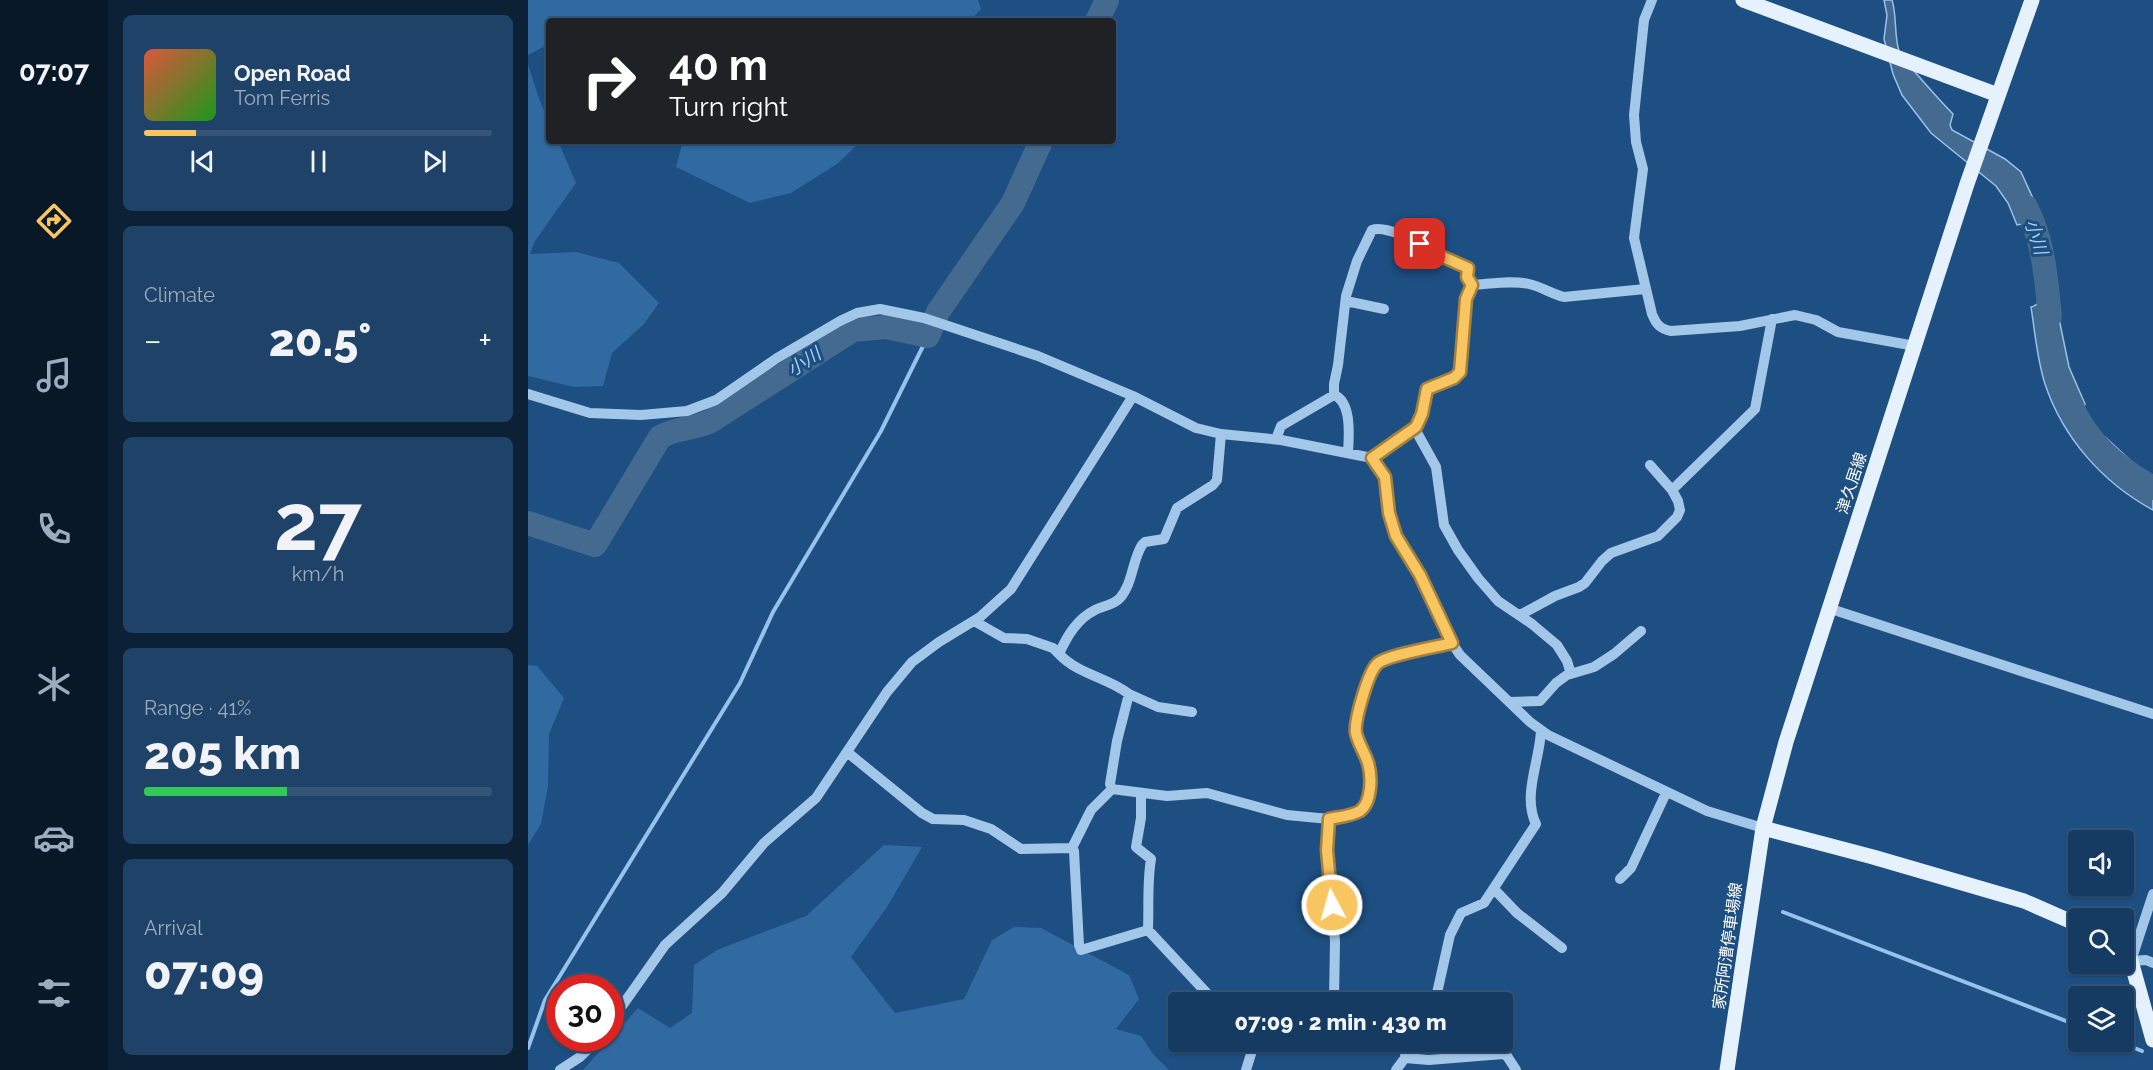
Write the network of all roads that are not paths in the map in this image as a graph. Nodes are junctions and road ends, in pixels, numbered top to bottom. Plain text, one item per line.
1 (1652, 0) edge
2 (1743, 0) edge
3 (2032, 0) edge
4 (1998, 95) junction
5 (1472, 285) junction
6 (1645, 289) junction
7 (1346, 302) junction
8 (1384, 309) dead end
9 (1772, 319) junction
10 (1915, 346) junction
11 (528, 394) edge
12 (1334, 395) junction
13 (1133, 396) junction
14 (1415, 429) junction
15 (1221, 434) junction
16 (1276, 439) junction
17 (1348, 453) junction
18 (1372, 458) junction
19 (1650, 465) dead end
20 (1672, 490) junction
21 (1828, 608) junction
22 (1520, 615) junction
23 (974, 621) junction
24 (1641, 631) dead end
25 (1452, 643) junction
26 (1059, 654) junction
27 (1571, 674) junction
28 (1129, 694) junction
29 (1510, 702) junction
30 (1192, 712) dead end
31 (2153, 714) edge
32 (1541, 730) junction
33 (847, 752) junction
34 (1112, 789) junction
35 (1141, 793) junction
36 (1666, 793) junction
37 (1329, 819) junction
38 (1763, 828) junction
39 (1072, 848) junction
40 (1620, 879) dead end
41 (1494, 889) junction
42 (2153, 894) edge
43 (2068, 919) edge
44 (1148, 930) junction
45 (2134, 940) edge
46 (1562, 948) dead end
47 (2134, 958) edge
48 (2153, 963) edge
49 (2132, 974) edge
50 (1206, 992) edge
51 (1333, 992) edge
52 (1437, 992) edge
53 (624, 1003) edge
54 (2153, 1040) edge
55 (585, 1052) edge
56 (1252, 1052) edge
57 (1405, 1052) edge
58 (1405, 1058) junction
59 (560, 1070) edge
60 (1246, 1070) edge
61 (1395, 1070) edge
62 (1516, 1070) edge
63 (1727, 1070) edge

1 - 6 street
2 - 4 main road
3 - 4 main road
4 - 10 main road, 津久居線
5 - 6 street
5 - 7 street
5 - 14 street
6 - 9 street
7 - 8 street
7 - 12 street
9 - 10 street
9 - 20 street
10 - 21 main road, 津久居線
11 - 13 street
12 - 16 street
12 - 17 street
13 - 15 street
13 - 23 street
14 - 18 street
14 - 22 street
15 - 16 street
15 - 26 street
16 - 17 street
17 - 18 street
18 - 25 street
19 - 20 street
20 - 22 street
21 - 31 street
21 - 38 main road, 津久居線
22 - 27 street
23 - 26 street
23 - 33 street
24 - 27 street
25 - 29 street
25 - 37 street
26 - 28 street
27 - 29 street
28 - 30 street
28 - 34 street
29 - 32 street
32 - 36 street
32 - 41 street
33 - 39 street
33 - 53 street
34 - 35 street
34 - 39 street
35 - 37 street
35 - 44 street
36 - 38 street
36 - 40 street
37 - 51 street
38 - 43 main road
38 - 63 main road, 家所阿漕停車場線
39 - 44 street
41 - 46 street
41 - 52 street
42 - 45 street
44 - 50 street
47 - 48 street
49 - 54 main road
55 - 59 street
56 - 60 street
57 - 58 street
58 - 61 street
58 - 62 street

